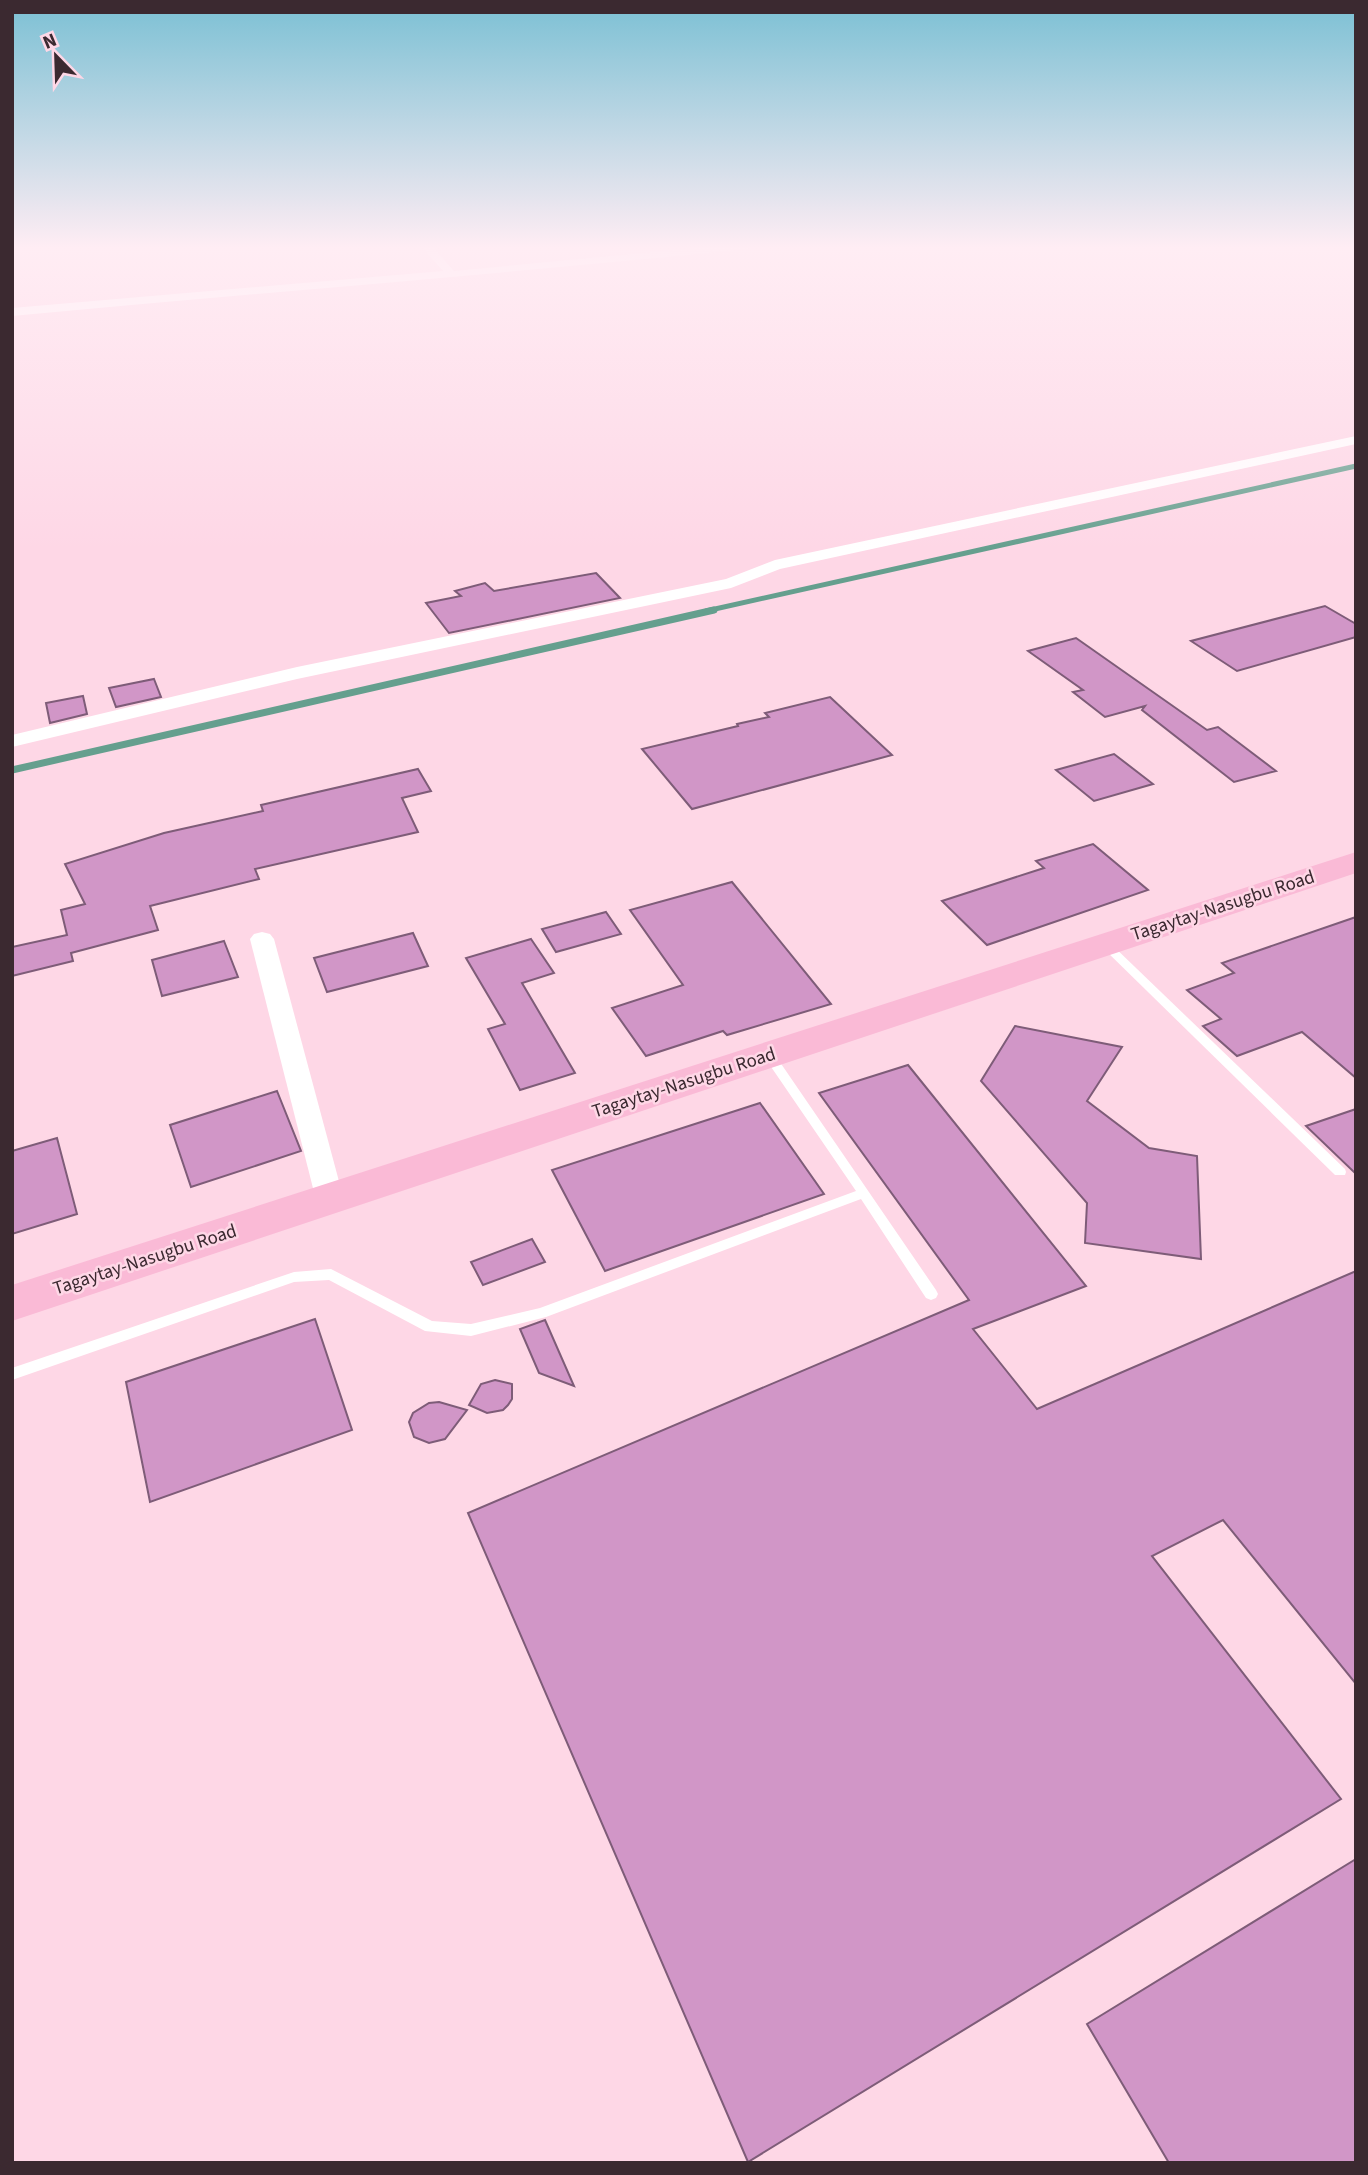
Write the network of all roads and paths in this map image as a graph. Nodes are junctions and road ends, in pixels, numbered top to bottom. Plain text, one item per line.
1 (1356, 440) edge
2 (12, 741) edge
3 (1356, 862) edge
4 (262, 939) dead end
5 (1105, 944) junction
6 (769, 1055) junction
7 (1340, 1172) dead end
8 (864, 1193) junction
9 (330, 1200) junction
10 (930, 1294) dead end
11 (12, 1303) edge
12 (12, 1374) edge

1 - 2 street
3 - 5 main road, Tagaytay-Nasugbu Road
4 - 9 street
5 - 6 main road, Tagaytay-Nasugbu Road
5 - 7 lane
6 - 8 lane
6 - 9 main road, Tagaytay-Nasugbu Road
8 - 10 lane
8 - 12 lane
9 - 11 main road, Tagaytay-Nasugbu Road

